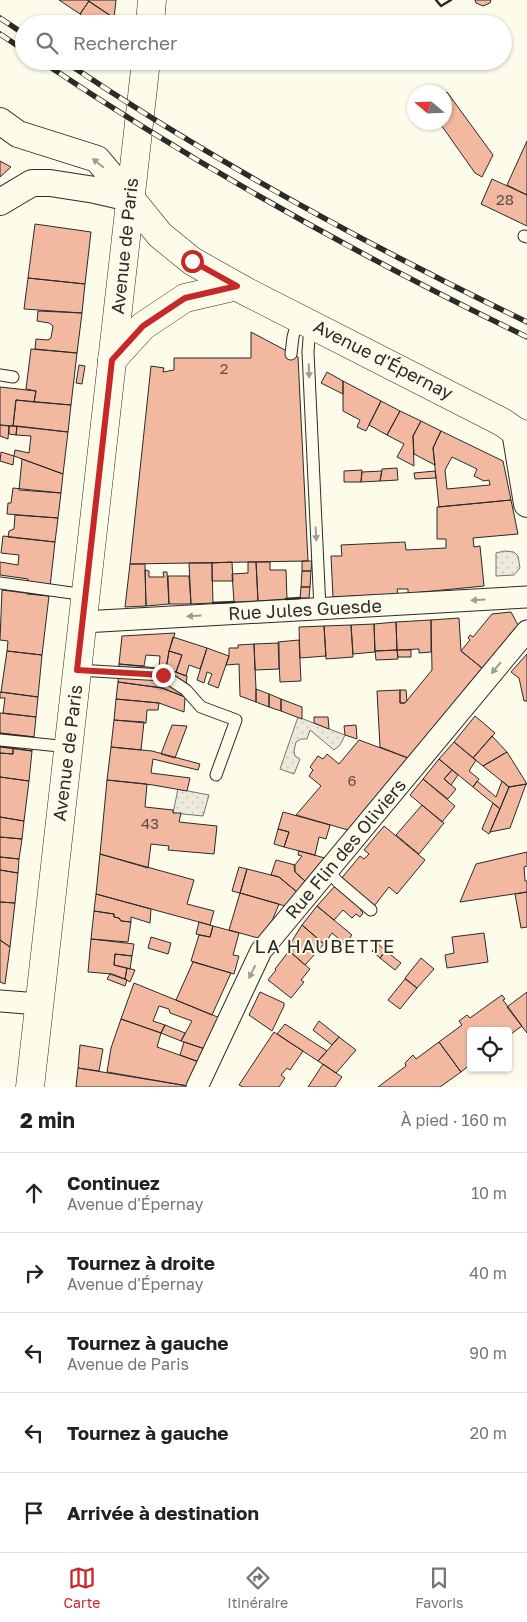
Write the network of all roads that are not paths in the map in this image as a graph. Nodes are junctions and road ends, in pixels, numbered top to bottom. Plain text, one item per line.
1 (152, 0) edge
2 (151, 15) edge
3 (145, 70) edge
4 (0, 121) edge
5 (25, 136) junction
6 (32, 183) junction
7 (130, 198) junction
8 (0, 202) edge
9 (237, 286) junction
10 (304, 320) junction
11 (291, 354) dead end
12 (112, 360) junction
13 (0, 375) edge
14 (13, 377) dead end
15 (521, 434) edge
16 (527, 504) edge
17 (0, 584) edge
18 (86, 595) junction
19 (527, 597) edge
20 (320, 609) junction
21 (83, 622) junction
22 (527, 631) edge
23 (77, 670) junction
24 (0, 740) edge
25 (69, 747) junction
26 (216, 775) dead end
27 (328, 871) junction
28 (371, 910) dead end
29 (0, 1001) edge
30 (39, 1004) junction
31 (30, 1087) edge
32 (197, 1087) edge

1 - 2 main road
3 - 7 main road, Avenue de Paris
4 - 5 street
5 - 6 street
7 -> 5 street
6 - 7 street
6 - 8 street
7 - 9 main road, Avenue d'Épernay
7 - 12 main road, Avenue de Paris
9 - 10 main road, Avenue d'Épernay
9 - 12 main road
10 - 11 lane
10 - 15 main road, Avenue d'Épernay
10 -> 20 lane
12 - 18 main road, Avenue de Paris
13 - 14 lane
15 - 16 street
17 - 18 lane
18 - 21 main road, Avenue de Paris
19 -> 20 street, Rue Jules Guesde
20 -> 21 street, Rue Jules Guesde
21 - 23 main road, Avenue de Paris
22 -> 27 street, Rue Flin des Oliviers
23 - 25 main road, Avenue de Paris
23 - 26 lane
24 - 25 lane
25 - 30 main road, Avenue de Paris
27 - 28 lane
27 -> 32 street, Rue Flin des Oliviers
29 - 30 street
30 - 31 main road, Avenue de Paris

